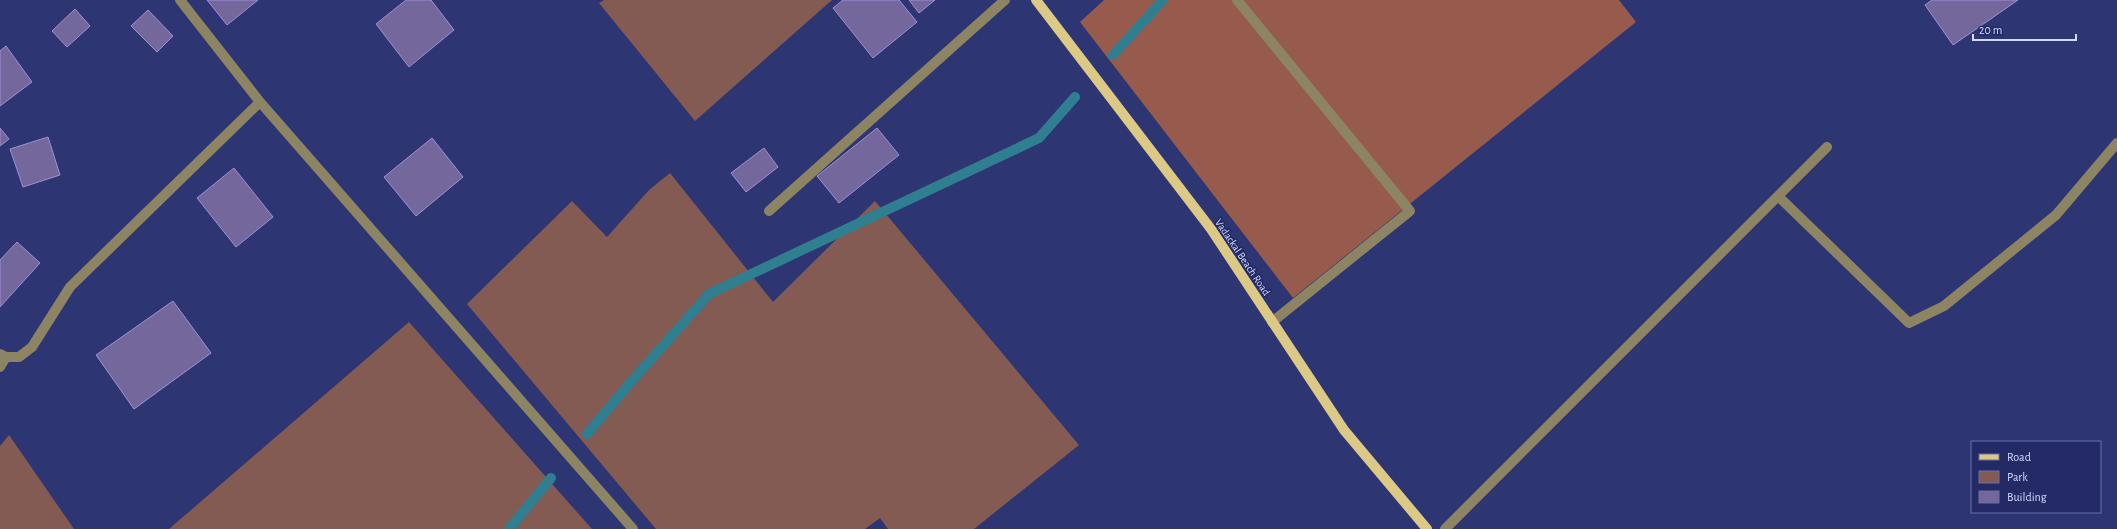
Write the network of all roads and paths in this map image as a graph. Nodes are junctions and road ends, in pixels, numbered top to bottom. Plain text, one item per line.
1 (180, 0) edge
2 (1005, 0) edge
3 (1036, 0) edge
4 (1237, 0) edge
5 (260, 102) junction
6 (2117, 143) edge
7 (1827, 147) dead end
8 (1778, 196) junction
9 (769, 211) dead end
10 (1272, 322) junction
11 (3, 355) edge
12 (0, 367) edge
13 (633, 529) edge
14 (1428, 529) edge
15 (1445, 529) edge

1 - 5 street
2 - 9 street
3 - 10 main road, Vadackal Beach Road
4 - 10 street
5 - 11 street
5 - 13 street
6 - 8 street
7 - 8 street
8 - 15 street
10 - 14 main road, Vadackal Beach Road
11 - 12 street

